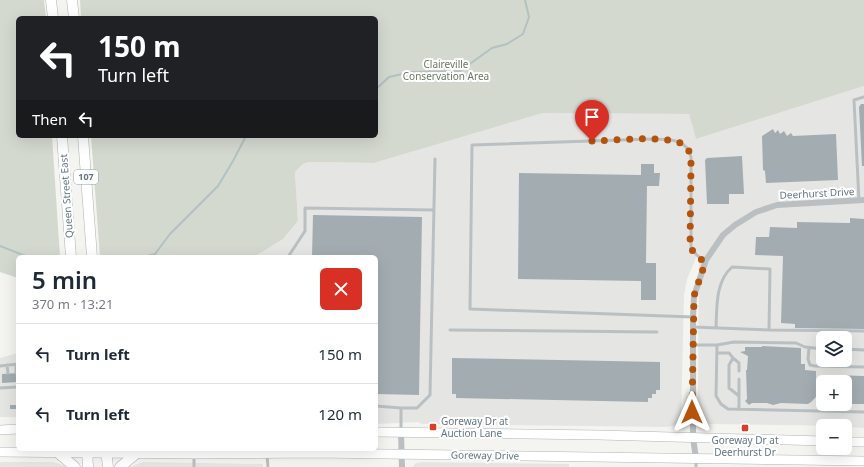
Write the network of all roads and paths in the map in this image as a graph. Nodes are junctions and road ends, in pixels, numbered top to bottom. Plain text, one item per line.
1 (51, 0) edge
2 (72, 0) edge
3 (53, 16) edge
4 (74, 16) edge
5 (864, 97) edge
6 (62, 138) edge
7 (82, 138) edge
8 (435, 159) dead end
9 (862, 200) edge
10 (434, 210) junction
11 (71, 255) edge
12 (92, 255) edge
13 (289, 255) edge
14 (705, 263) junction
15 (693, 317) junction
16 (692, 326) junction
17 (716, 328) junction
18 (450, 330) dead end
19 (769, 330) junction
20 (864, 331) edge
21 (657, 332) dead end
22 (693, 345) junction
23 (717, 346) junction
24 (809, 348) junction
25 (816, 348) edge
26 (852, 349) edge
27 (864, 350) edge
28 (717, 353) junction
29 (733, 358) junction
30 (16, 365) edge
31 (0, 366) edge
32 (7, 366) junction
33 (864, 367) edge
34 (739, 371) dead end
35 (8, 373) dead end
36 (739, 379) dead end
37 (8, 382) dead end
38 (16, 387) edge
39 (0, 388) edge
40 (9, 388) junction
41 (739, 396) junction
42 (378, 406) edge
43 (401, 408) junction
44 (739, 410) junction
45 (864, 412) edge
46 (0, 430) edge
47 (16, 430) edge
48 (378, 432) edge
49 (401, 432) junction
50 (693, 438) junction
51 (816, 441) edge
52 (852, 442) edge
53 (864, 442) edge
54 (72, 451) edge
55 (87, 451) edge
56 (106, 451) edge
57 (0, 452) edge
58 (57, 452) junction
59 (137, 453) junction
60 (267, 453) junction
61 (194, 454) junction
62 (402, 454) junction
63 (864, 461) edge
64 (696, 463) edge
65 (75, 467) edge
66 (88, 467) edge
67 (108, 467) edge
68 (120, 467) edge
69 (194, 467) edge
70 (268, 467) edge
71 (402, 467) edge

1 - 3 main road
2 - 4 main road
5 - 9 lane
6 - 11 main road, Queen Street East / 107
7 - 12 main road, Queen Street East / 107
8 - 10 lane
9 - 14 street, Deerhurst Drive
10 - 13 lane
10 - 43 lane
14 - 15 street, Deerhurst Drive
14 - 15 lane
15 - 16 street, Deerhurst Drive
16 - 17 lane
16 - 22 street, Deerhurst Drive
17 - 19 lane
17 - 19 lane
18 - 21 lane
19 - 20 lane
22 - 23 lane
22 - 50 street, Deerhurst Drive
23 - 24 lane
23 - 28 lane
24 - 25 lane
24 - 33 lane
26 - 27 lane
28 - 29 lane
28 - 44 lane
29 - 34 lane
29 - 41 lane
30 - 32 lane
31 - 32 lane
32 - 35 lane
36 - 41 lane
37 - 40 lane
38 - 40 lane
39 - 40 lane
41 - 44 lane
42 - 43 lane
43 - 49 lane
44 - 45 lane
46 - 47 main road
48 - 49 main road
49 - 50 main road
49 - 62 street
50 - 51 main road
50 - 64 street, Deerhurst Drive
52 - 53 main road
54 - 58 main road, Goreway Drive
55 - 66 main road
56 - 59 main road, Goreway Drive
56 - 67 main road
57 - 58 main road, Goreway Drive
58 - 65 main road
59 - 61 main road, Goreway Drive
59 - 68 main road
60 - 61 main road, Goreway Drive
60 - 62 main road, Goreway Drive
60 - 70 lane
61 - 69 lane
62 - 64 main road, Goreway Drive
62 - 71 street
63 - 64 main road, Goreway Drive

